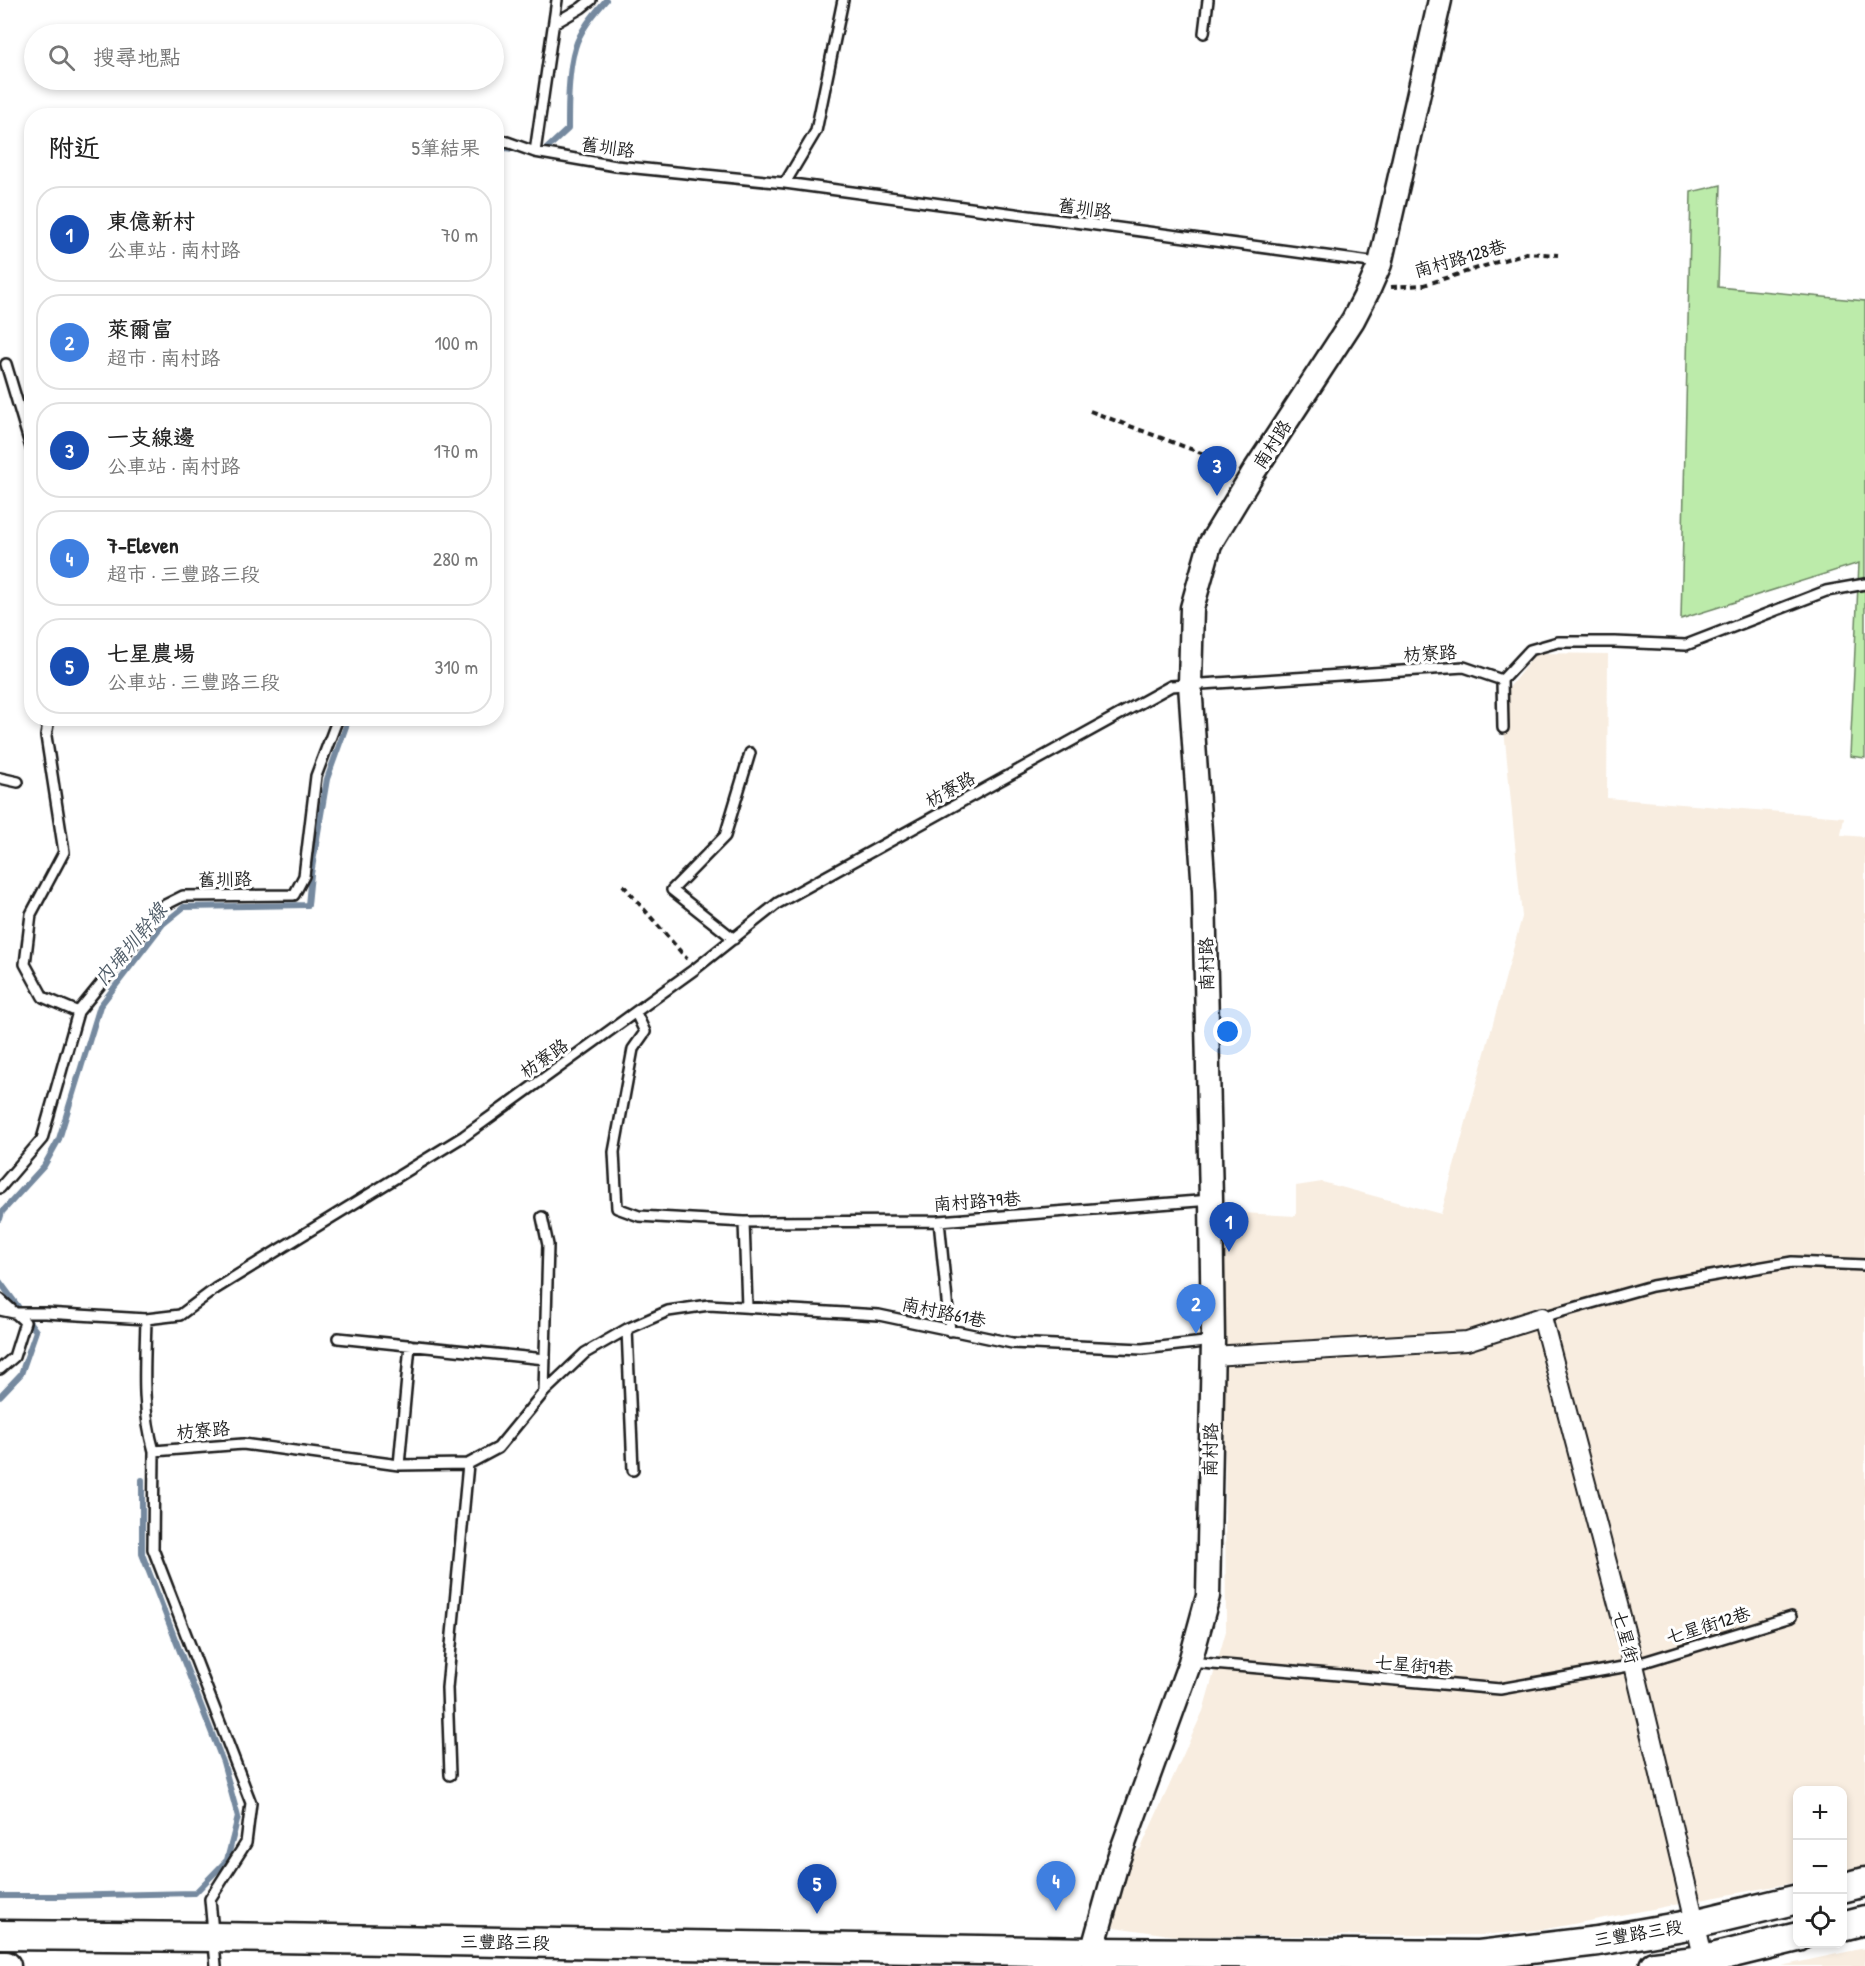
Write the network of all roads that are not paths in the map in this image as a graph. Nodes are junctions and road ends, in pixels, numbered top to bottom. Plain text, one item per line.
1 (556, 0) edge
2 (591, 0) edge
3 (843, 0) edge
4 (1208, 0) edge
5 (1440, 0) edge
6 (555, 22) junction
7 (1204, 33) dead end
8 (504, 141) edge
9 (535, 152) junction
10 (786, 183) junction
11 (1380, 264) junction
12 (6, 364) dead end
13 (24, 424) edge
14 (1865, 584) edge
15 (1502, 680) junction
16 (1190, 684) junction
17 (48, 726) edge
18 (335, 726) edge
19 (1503, 728) dead end
20 (750, 753) dead end
21 (0, 778) edge
22 (18, 782) dead end
23 (734, 939) junction
24 (78, 1012) junction
25 (636, 1013) junction
26 (0, 1188) edge
27 (1211, 1200) junction
28 (542, 1217) dead end
29 (939, 1221) junction
30 (744, 1222) junction
31 (1865, 1265) edge
32 (0, 1299) edge
33 (747, 1307) junction
34 (0, 1310) edge
35 (668, 1311) joint
36 (14, 1313) junction
37 (1542, 1317) junction
38 (146, 1319) junction
39 (627, 1329) junction
40 (950, 1330) junction
41 (338, 1338) dead end
42 (410, 1345) junction
43 (1212, 1349) junction
44 (545, 1359) junction
45 (0, 1369) edge
46 (544, 1392) junction
47 (154, 1451) junction
48 (468, 1464) junction
49 (399, 1465) junction
50 (633, 1470) dead end
51 (1791, 1617) dead end
52 (1190, 1662) junction
53 (1634, 1665) junction
54 (450, 1775) dead end
55 (1865, 1882) edge
56 (1847, 1887) edge
57 (1793, 1900) edge
58 (1865, 1920) edge
59 (1694, 1924) junction
60 (1847, 1925) edge
61 (0, 1935) edge
62 (213, 1936) junction
63 (1793, 1938) edge
64 (1092, 1959) edge
65 (1704, 1960) junction
66 (0, 1966) edge
67 (6, 1966) edge
68 (216, 1966) edge
69 (1654, 1966) edge

1 - 6 lane
2 - 6 lane
3 - 10 lane
4 - 7 lane
5 - 11 street, 南村路
6 - 9 lane
8 - 9 lane, 舊圳路
9 - 10 lane, 舊圳路
10 - 11 lane, 舊圳路
11 - 16 street, 南村路
12 - 13 lane
14 - 15 lane
15 - 16 lane, 枋寮路
15 - 19 lane
16 - 23 lane, 枋寮路
16 - 27 street, 南村路
17 - 24 lane
18 - 24 lane, 舊圳路
20 - 23 lane
21 - 22 lane
23 - 25 lane, 枋寮路
24 - 26 lane, 舊圳路
25 - 30 lane, 南村路79巷
25 - 38 lane, 枋寮路
27 - 29 lane, 南村路79巷
27 - 43 street, 南村路
28 - 44 lane
29 - 30 lane, 南村路79巷
29 - 40 lane
30 - 33 lane
31 - 37 lane
32 - 36 lane
33 - 35 lane, 南村路61巷
33 - 40 lane, 南村路61巷
34 - 36 lane
35 - 39 lane, 枋寮路
36 - 38 lane
36 - 45 lane
37 - 43 street
37 - 53 street, 七星街
38 - 47 lane
39 - 46 lane, 枋寮路
39 - 50 lane
40 - 43 lane, 南村路61巷
41 - 42 lane
42 - 44 lane
42 - 49 lane
43 - 52 street, 南村路
44 - 46 lane
46 - 48 lane, 枋寮路
47 - 49 lane, 枋寮路
47 - 62 lane, 枋寮路
48 - 49 lane, 枋寮路
48 - 54 lane
51 - 53 lane, 七星街12巷
52 - 53 lane, 七星街9巷
52 - 64 street, 南村路
53 - 59 street, 七星街
55 - 56 main road
57 - 59 main road, 三豐路三段
58 - 60 main road
59 - 64 main road, 三豐路三段
59 - 65 street, 七星街
61 - 62 main road, 三豐路三段
62 - 64 main road, 三豐路三段
62 - 68 lane, 枋寮路
63 - 65 main road, 三豐路三段
65 - 69 main road, 三豐路三段
66 - 67 main road

